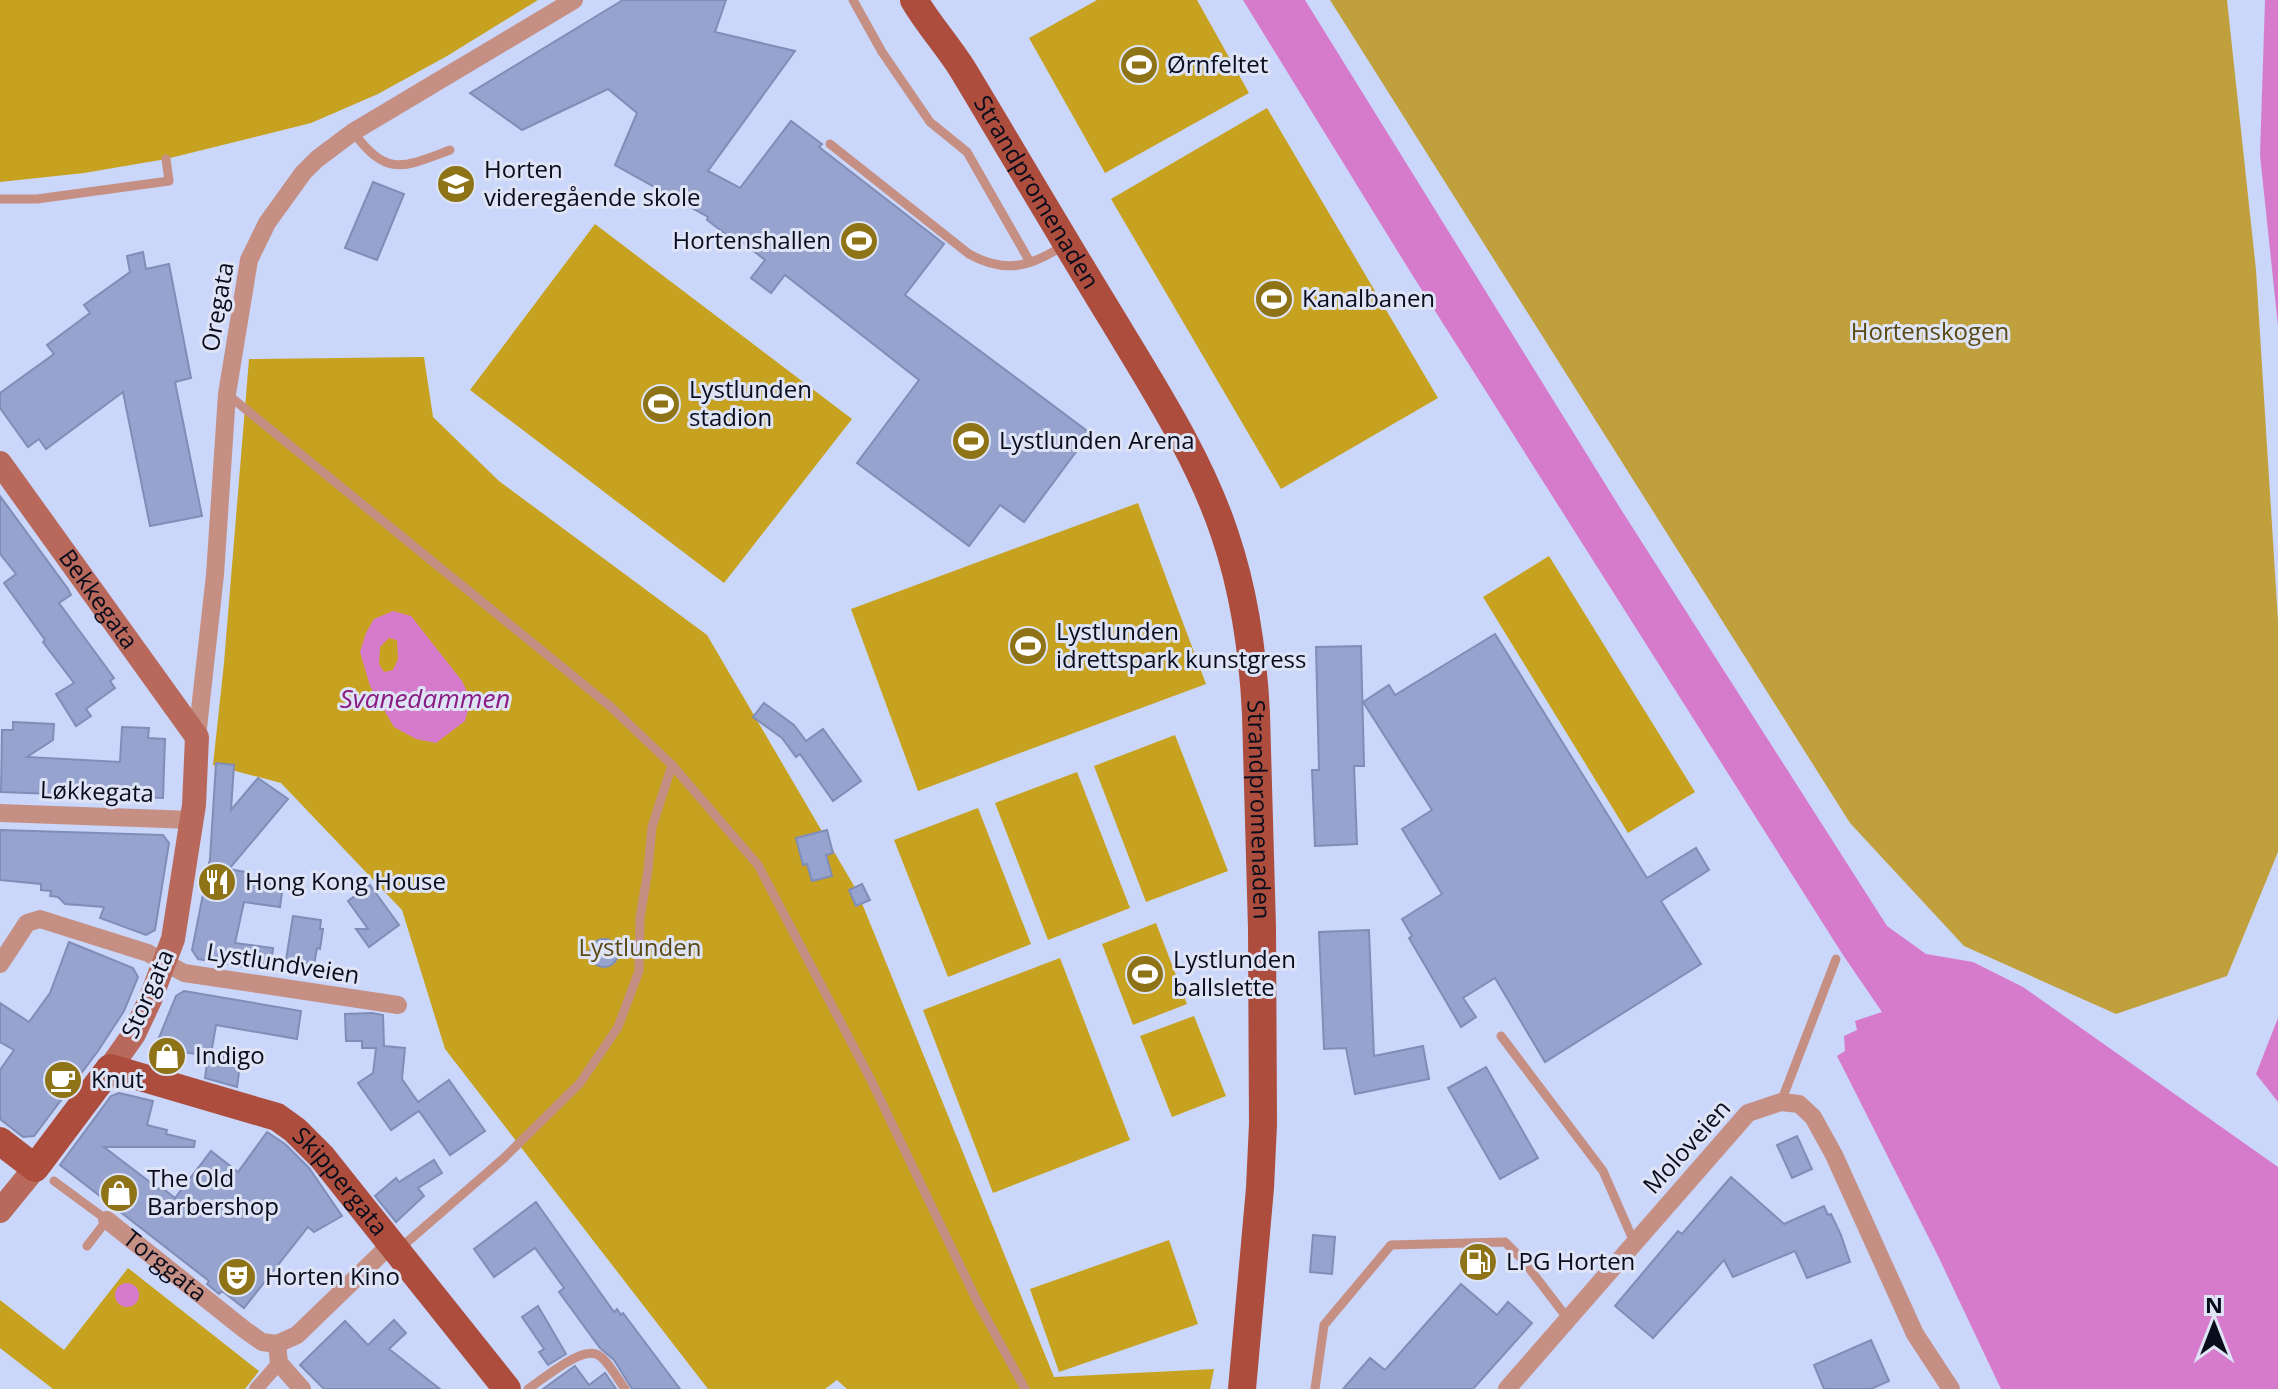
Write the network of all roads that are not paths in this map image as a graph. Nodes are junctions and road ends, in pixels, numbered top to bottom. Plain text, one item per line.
1 (574, 0) edge
2 (853, 0) edge
3 (914, 0) edge
4 (932, 0) edge
5 (960, 65) junction
6 (353, 132) junction
7 (830, 144) dead end
8 (450, 150) dead end
9 (166, 159) dead end
10 (0, 199) edge
11 (1067, 244) junction
12 (1030, 262) junction
13 (227, 394) junction
14 (0, 463) edge
15 (197, 737) junction
16 (672, 765) junction
17 (0, 813) edge
18 (192, 820) junction
19 (1836, 959) dead end
20 (165, 963) junction
21 (0, 964) edge
22 (398, 1005) dead end
23 (1501, 1036) dead end
24 (110, 1068) junction
25 (1781, 1102) junction
26 (0, 1141) edge
27 (44, 1174) junction
28 (0, 1211) edge
29 (107, 1220) junction
30 (1634, 1242) junction
31 (87, 1246) dead end
32 (394, 1248) junction
33 (1568, 1319) junction
34 (278, 1354) junction
35 (495, 1381) edge
36 (256, 1389) edge
37 (302, 1389) edge
38 (528, 1389) edge
39 (625, 1389) edge
40 (1025, 1389) edge
41 (1242, 1389) edge
42 (1315, 1389) edge
43 (1507, 1389) edge
44 (1951, 1389) edge

1 - 6 street, Oregata
2 - 12 lane
3 - 5 main road, Strandpromenaden
4 - 5 main road, Strandpromenaden
5 - 11 main road, Strandpromenaden
6 - 8 lane
6 - 13 street, Oregata
7 - 12 lane
9 - 10 lane
11 - 12 lane
11 - 41 main road, Strandpromenaden
13 - 15 street, Oregata
13 - 16 lane
14 - 15 main road, Bekkegata
15 - 18 main road, Storgata
16 - 32 lane
16 - 40 lane
17 - 18 street, Løkkegata
18 - 20 main road, Storgata
19 - 25 lane
20 - 21 street, Lystlundveien
20 - 22 street, Lystlundveien
20 - 24 main road, Storgata
23 - 30 lane
24 - 27 main road, Storgata
24 - 32 main road, Skippergata
25 - 30 street, Moloveien
25 - 44 street
26 - 27 main road, Torggata
27 - 28 main road, Storgata
27 - 29 lane, Torggata
29 - 31 lane
29 - 34 street, Torggata
30 - 33 street, Moloveien
32 - 34 street
32 - 35 main road, Skippergata
33 - 42 lane
33 - 43 street, Moloveien
34 - 36 street
34 - 37 street
38 - 39 lane

